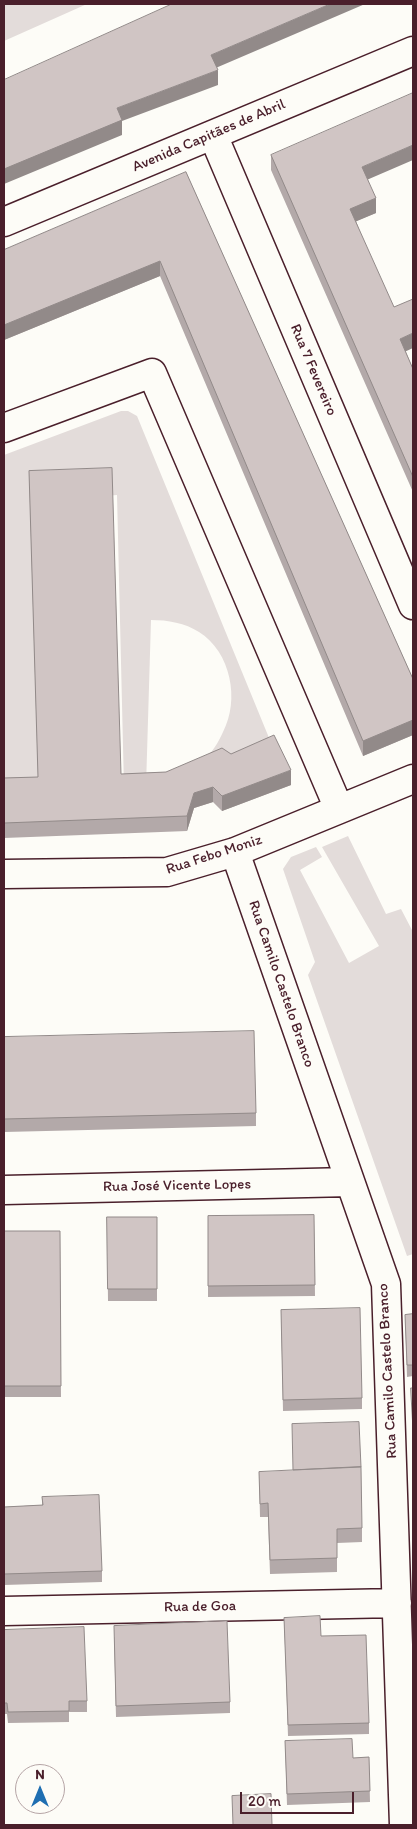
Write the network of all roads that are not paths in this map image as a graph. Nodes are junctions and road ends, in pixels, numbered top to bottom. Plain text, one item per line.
1 (413, 51) edge
2 (213, 135) junction
3 (4, 222) edge
4 (4, 428) edge
5 (413, 605) edge
6 (413, 779) edge
7 (339, 809) junction
8 (234, 852) junction
9 (4, 874) edge
10 (350, 1182) junction
11 (4, 1190) edge
12 (396, 1603) junction
13 (4, 1611) edge
14 (404, 1825) edge

1 - 2 street, Avenida Capitães de Abril
2 - 3 street, Avenida Capitães de Abril
2 - 5 street, Rua 7 Fevereiro
4 - 7 street
6 - 7 street, Rua Febo Moniz
7 - 8 street, Rua Febo Moniz
8 - 9 street, Rua Febo Moniz
8 - 10 street, Rua Camilo Castelo Branco
10 - 11 street, Rua José Vicente Lopes
10 - 12 street, Rua Camilo Castelo Branco
12 - 13 street, Rua de Goa
12 - 14 street, Rua Camilo Castelo Branco

